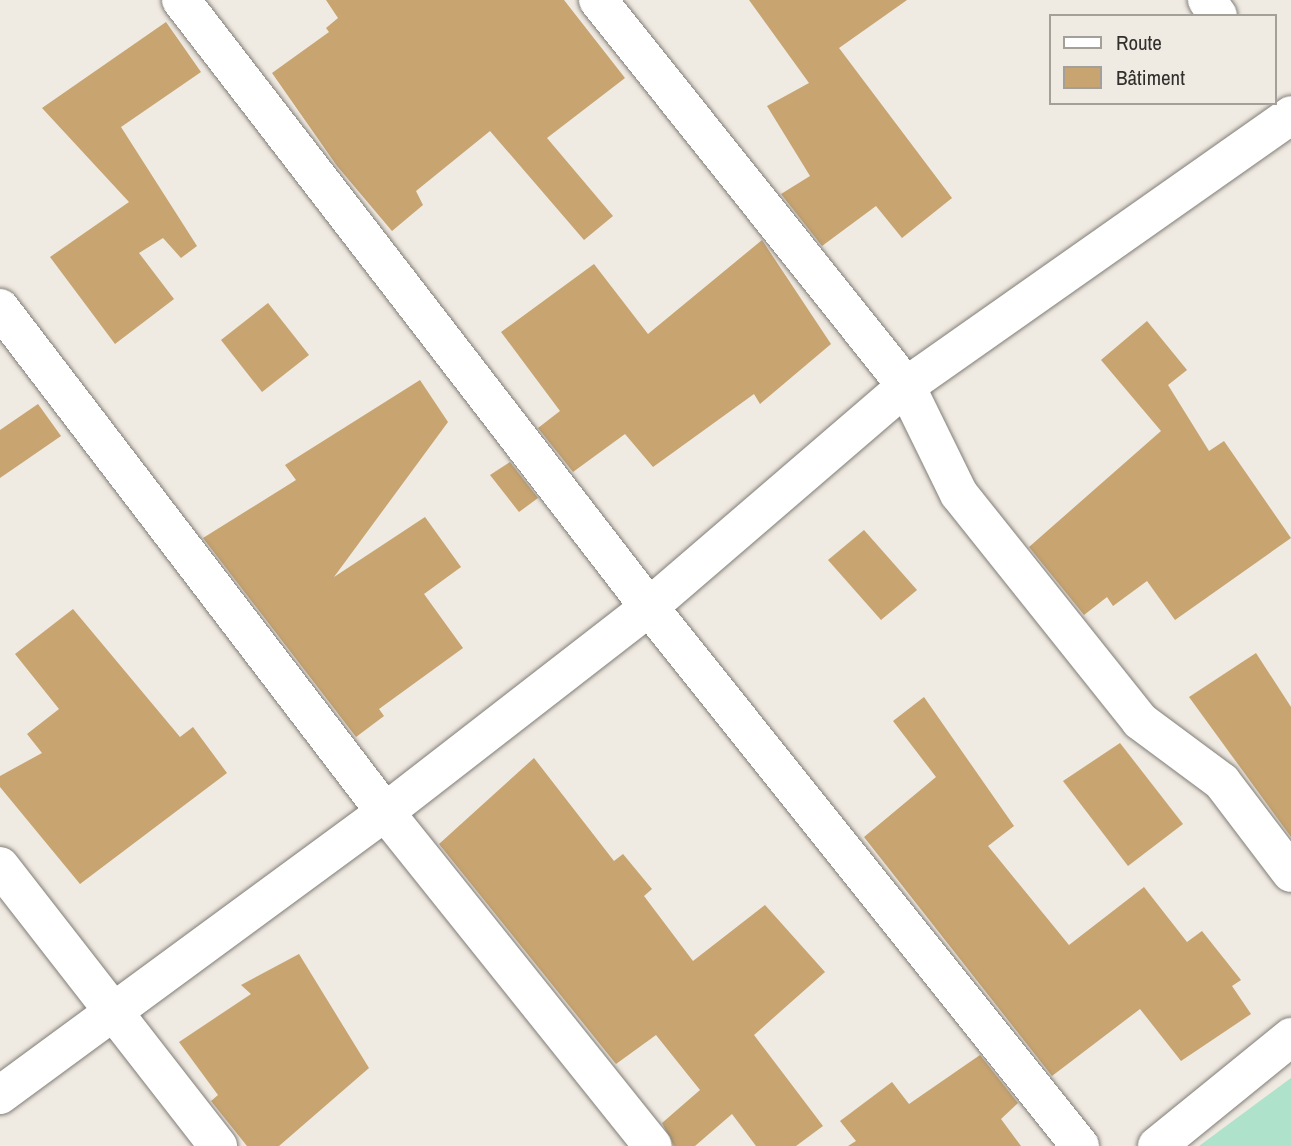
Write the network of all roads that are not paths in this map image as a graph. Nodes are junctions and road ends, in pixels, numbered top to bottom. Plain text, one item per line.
1 (181, 0) edge
2 (598, 0) edge
3 (1277, 95) edge
4 (1291, 114) edge
5 (0, 308) edge
6 (906, 386) junction
7 (649, 607) junction
8 (385, 812) junction
9 (0, 866) edge
10 (1291, 873) edge
11 (115, 1013) junction
12 (1291, 1037) edge
13 (0, 1095) edge
14 (218, 1146) edge
15 (653, 1146) edge
16 (1080, 1146) edge
17 (1157, 1146) edge

1 - 7 street
2 - 6 street
3 - 4 street
4 - 6 street
5 - 8 street
6 - 7 street
6 - 10 street
7 - 8 street
7 - 16 street
8 - 11 street
8 - 15 street
9 - 11 street
11 - 13 street
11 - 14 street
12 - 17 street

